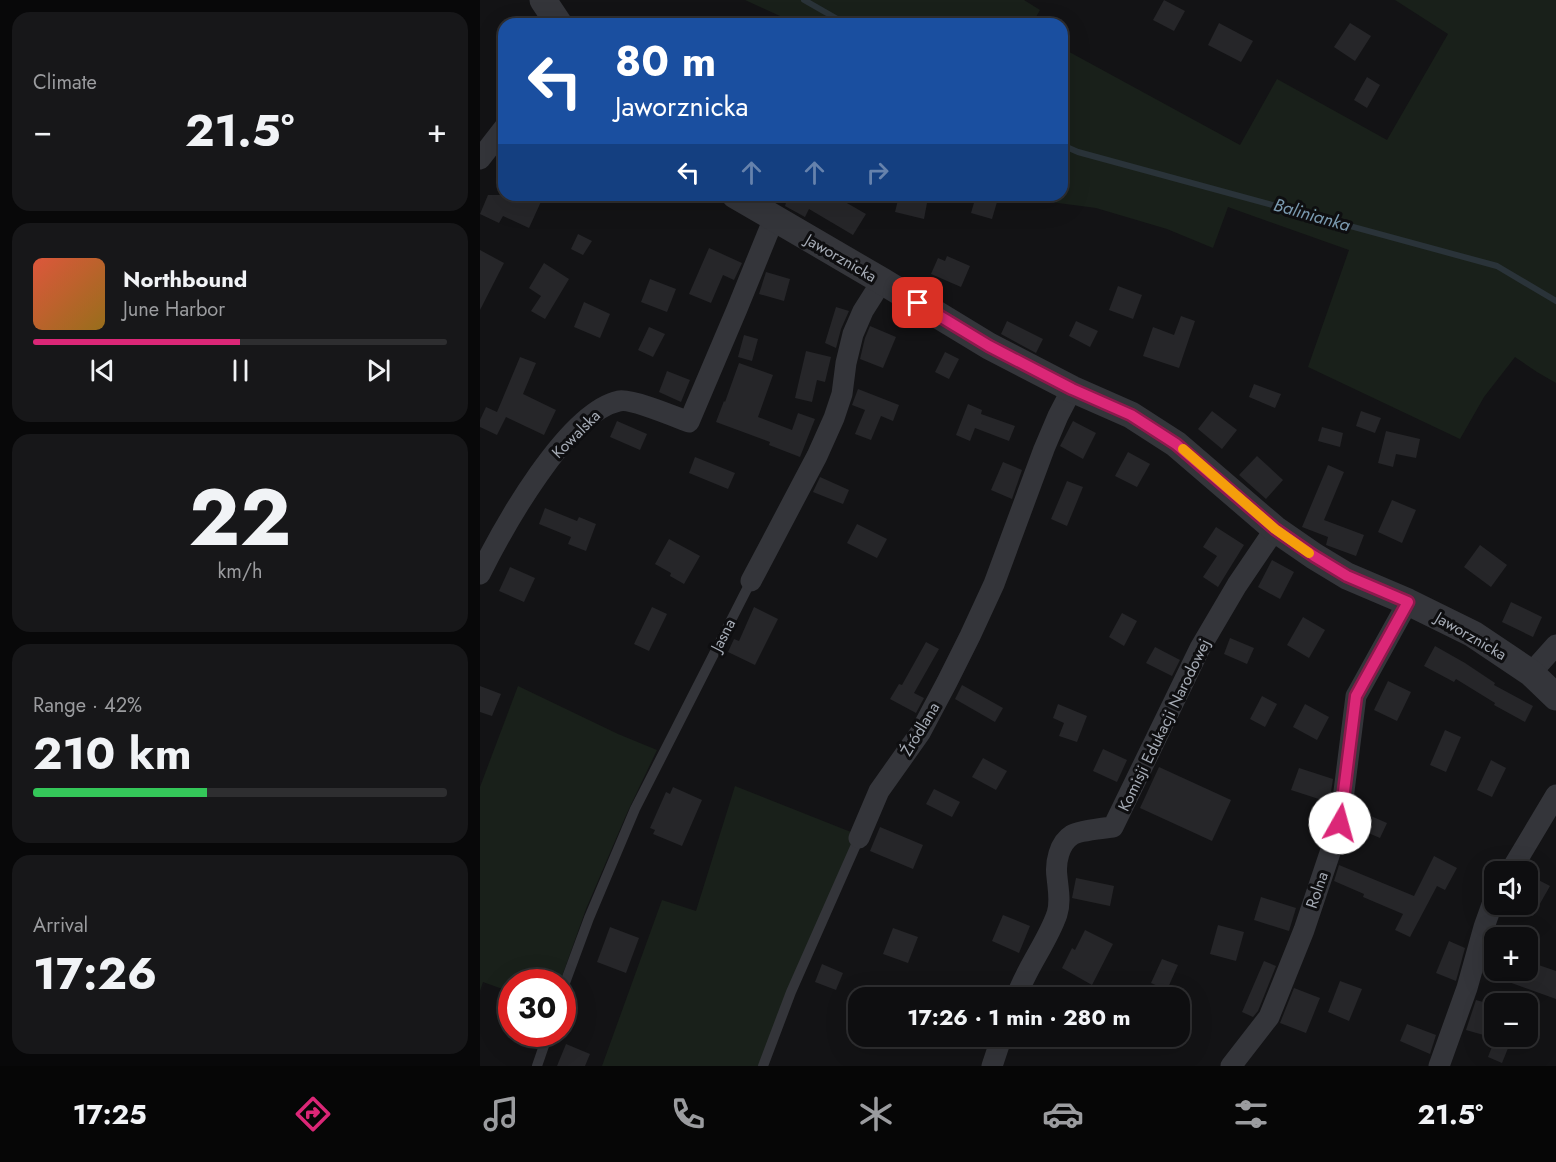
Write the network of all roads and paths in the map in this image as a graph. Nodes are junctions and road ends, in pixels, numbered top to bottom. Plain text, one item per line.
1 (543, 0) edge
2 (555, 18) edge
3 (498, 136) edge
4 (480, 159) edge
5 (745, 201) edge
6 (774, 218) junction
7 (882, 281) junction
8 (1072, 389) junction
9 (1275, 529) junction
10 (480, 574) edge
11 (751, 581) joint
12 (1408, 602) junction
13 (1556, 645) edge
14 (1531, 673) junction
15 (1556, 697) edge
16 (1556, 795) edge
17 (859, 838) joint
18 (1517, 861) edge
19 (1488, 915) edge
20 (570, 969) edge
21 (1019, 987) edge
22 (544, 1047) edge
23 (998, 1047) edge
24 (537, 1066) edge
25 (763, 1066) edge
26 (992, 1066) edge
27 (1231, 1066) edge
28 (1439, 1066) edge

1 - 2 street
3 - 4 street
5 - 6 street, Jaworznicka
6 - 7 street, Jaworznicka
6 - 10 street, Kowalska
7 - 8 street, Jaworznicka
7 - 11 street, Jasna
8 - 9 street, Jaworznicka
8 - 17 street, Źródlana
9 - 12 street, Jaworznicka
9 - 21 street, Komisji Edukacji Narodowej
11 - 20 lane, Jasna
12 - 14 street, Jaworznicka
12 - 27 street, Rolna
13 - 14 street
14 - 15 street, Jaworznicka
16 - 18 street
17 - 25 lane, Źródlana
19 - 28 street
22 - 24 lane
23 - 26 street

